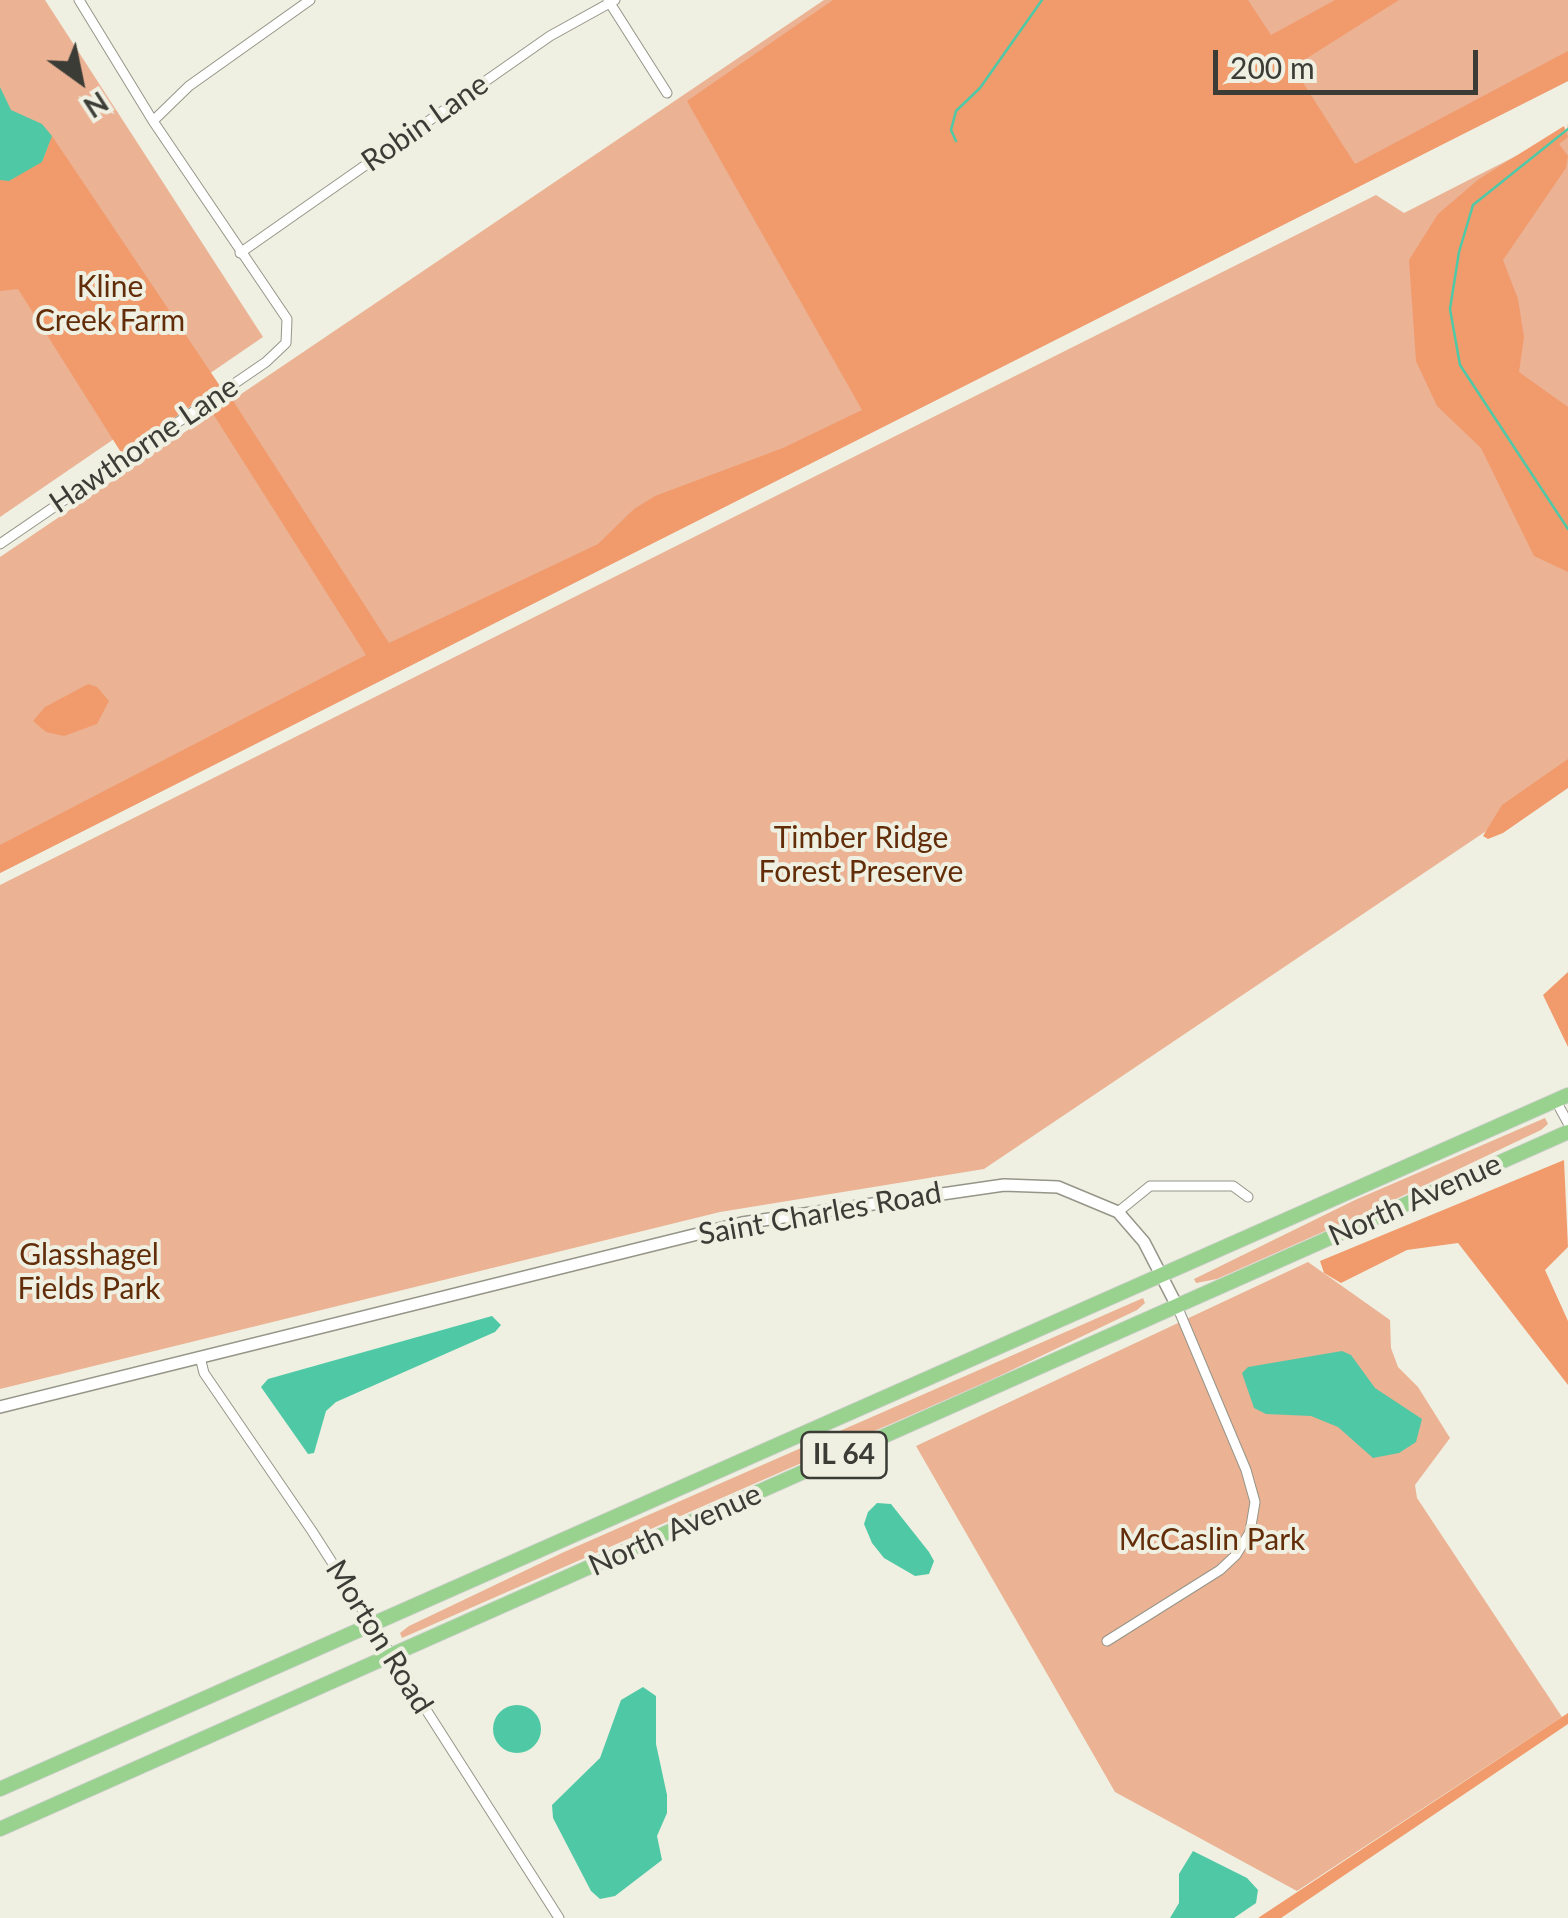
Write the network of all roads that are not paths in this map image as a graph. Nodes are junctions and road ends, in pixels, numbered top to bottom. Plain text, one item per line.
1 (79, 0) edge
2 (310, 0) edge
3 (611, 1) edge
4 (667, 92) dead end
5 (152, 120) junction
6 (240, 253) junction
7 (0, 544) edge
8 (1562, 1098) edge
9 (1568, 1122) edge
10 (1568, 1132) edge
11 (1248, 1198) dead end
12 (1118, 1212) junction
13 (1163, 1276) junction
14 (1176, 1306) junction
15 (200, 1357) junction
16 (0, 1407) edge
17 (372, 1626) junction
18 (1107, 1641) dead end
19 (392, 1656) junction
20 (0, 1789) edge
21 (0, 1829) edge
22 (559, 1918) edge

1 - 5 street
2 - 5 street
3 - 4 street
3 - 6 street, Robin Lane
5 - 6 street
6 - 7 street, Hawthorne Lane
8 - 9 street
8 - 13 main road, North Avenue / IL 64
10 - 14 main road, North Avenue / IL 64
11 - 12 street
12 - 13 street, Saint Charles Road
12 - 15 street, Saint Charles Road
13 - 14 street, Saint Charles Road
13 - 17 main road, North Avenue / IL 64
14 - 18 street, Saint Charles Road
14 - 19 main road, North Avenue / IL 64
15 - 16 street, Saint Charles Road
15 - 17 street, Morton Road
17 - 19 street, Morton Road
17 - 20 main road, North Avenue / IL 64
19 - 21 main road, North Avenue / IL 64
19 - 22 street, Morton Road

